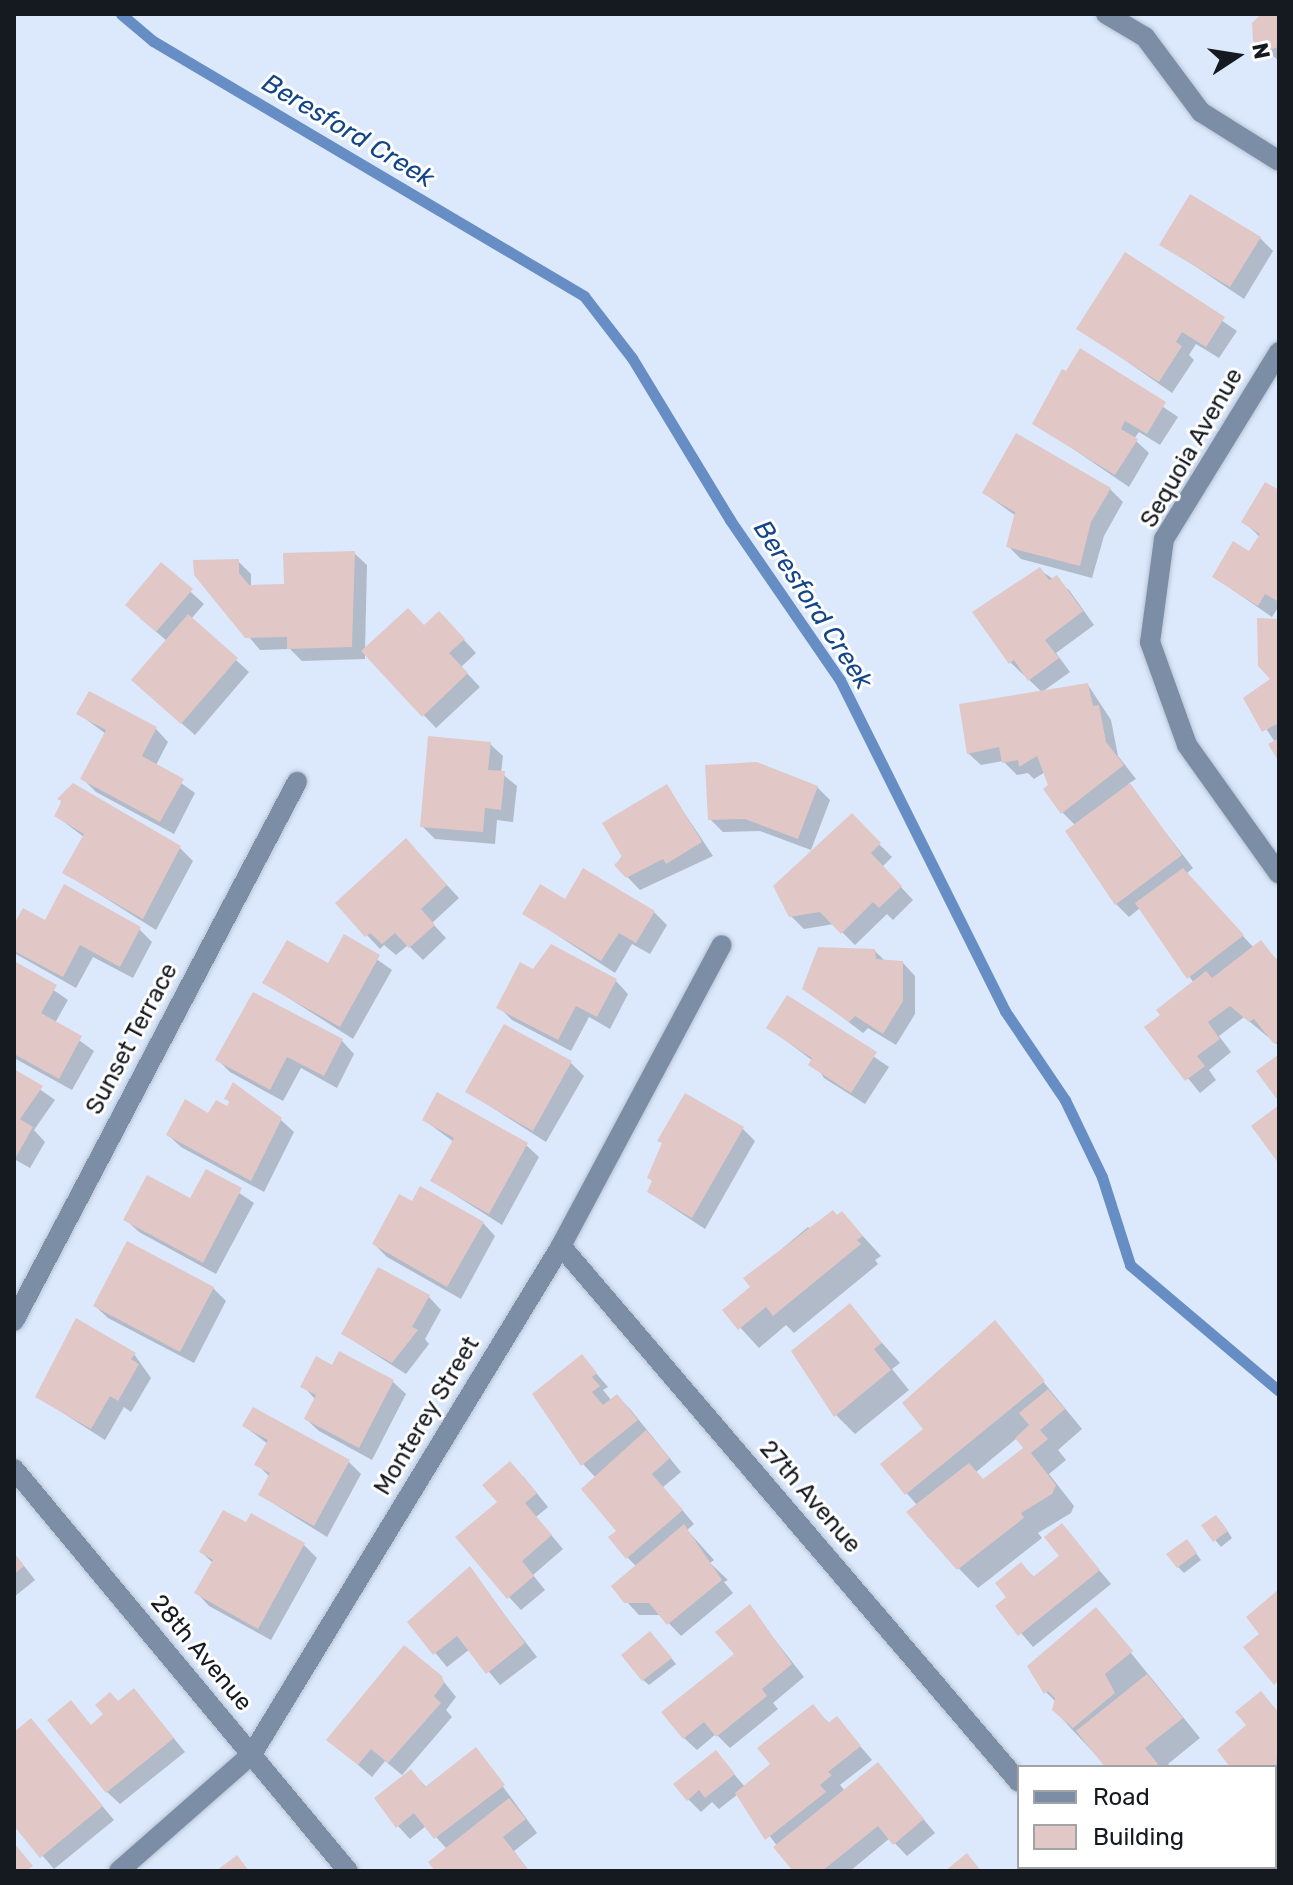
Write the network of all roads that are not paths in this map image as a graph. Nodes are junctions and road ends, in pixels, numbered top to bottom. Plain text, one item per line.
1 (1106, 14) edge
2 (1279, 161) edge
3 (1279, 352) edge
4 (297, 782) dead end
5 (1279, 874) edge
6 (722, 945) dead end
7 (561, 1246) junction
8 (14, 1321) edge
9 (14, 1469) edge
10 (252, 1754) junction
11 (1017, 1780) edge
12 (119, 1871) edge
13 (348, 1871) edge

1 - 2 street
3 - 5 street, Sequoia Avenue
4 - 8 street, Sunset Terrace
6 - 7 street, Monterey Street
7 - 10 street, Monterey Street
7 - 11 street, 27th Avenue
9 - 10 street, 28th Avenue
10 - 12 street, Monterey Street
10 - 13 street, 28th Avenue

